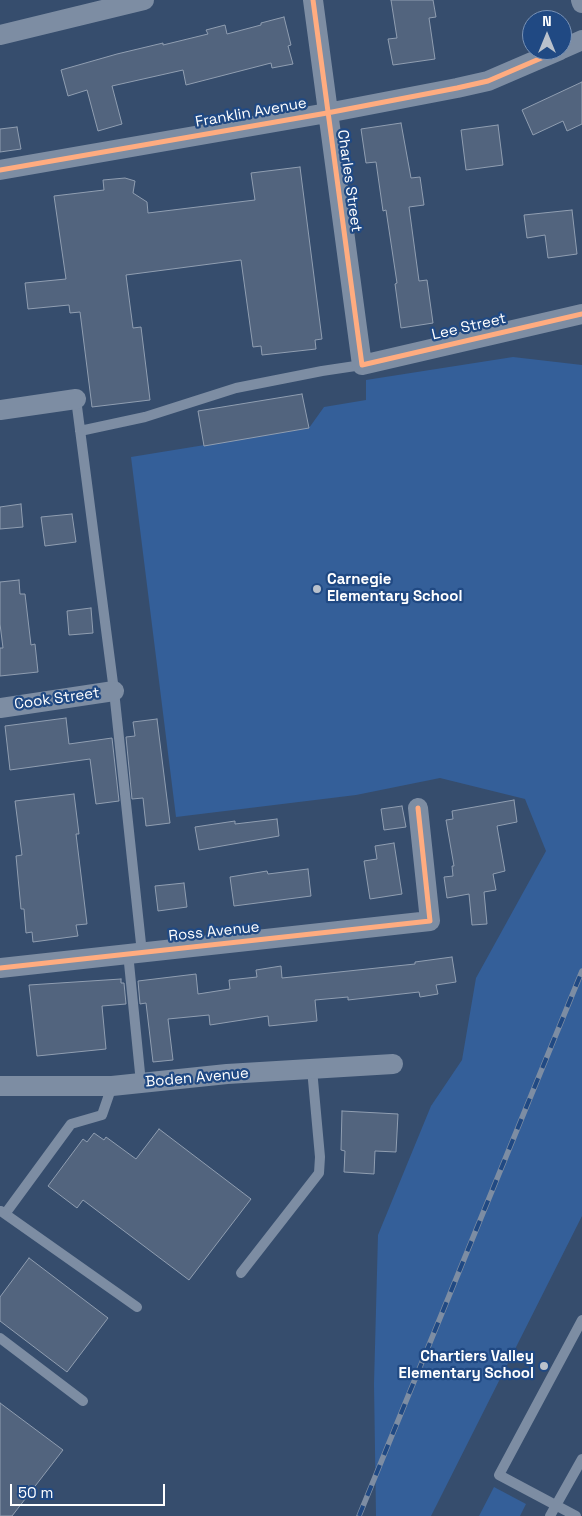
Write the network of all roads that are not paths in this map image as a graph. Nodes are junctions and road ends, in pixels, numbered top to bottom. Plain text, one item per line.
1 (144, 0) edge
2 (313, 0) edge
3 (0, 35) edge
4 (537, 60) edge
5 (327, 113) junction
6 (0, 170) edge
7 (582, 314) edge
8 (362, 365) junction
9 (76, 399) joint
10 (0, 410) edge
11 (80, 431) junction
12 (114, 691) junction
13 (0, 708) edge
14 (418, 808) dead end
15 (135, 953) junction
16 (0, 968) edge
17 (393, 1064) dead end
18 (312, 1069) junction
19 (141, 1083) junction
20 (0, 1086) edge
21 (112, 1086) junction
22 (2, 1212) edge
23 (241, 1273) dead end
24 (137, 1307) dead end
25 (582, 1320) edge
26 (0, 1338) edge
27 (83, 1401) dead end
28 (582, 1459) edge
29 (557, 1506) junction
30 (550, 1516) edge
31 (576, 1516) edge

1 - 3 street
2 - 5 street, Charles Street
4 - 5 street, Franklin Avenue
5 - 6 street, Franklin Avenue
5 - 8 street, Charles Street
7 - 8 street, Lee Street
8 - 11 lane
9 - 10 street
9 - 11 lane
11 - 12 lane
12 - 13 street, Cook Street
12 - 15 lane
14 - 15 street, Ross Avenue
15 - 16 street, Ross Avenue
15 - 19 lane
17 - 18 street, Boden Avenue
18 - 19 street, Boden Avenue
18 - 23 lane
19 - 21 street, Boden Avenue
20 - 21 street, Boden Avenue
21 - 22 lane
22 - 24 lane
25 - 29 lane
26 - 27 lane
28 - 29 lane
29 - 30 lane
29 - 31 lane

